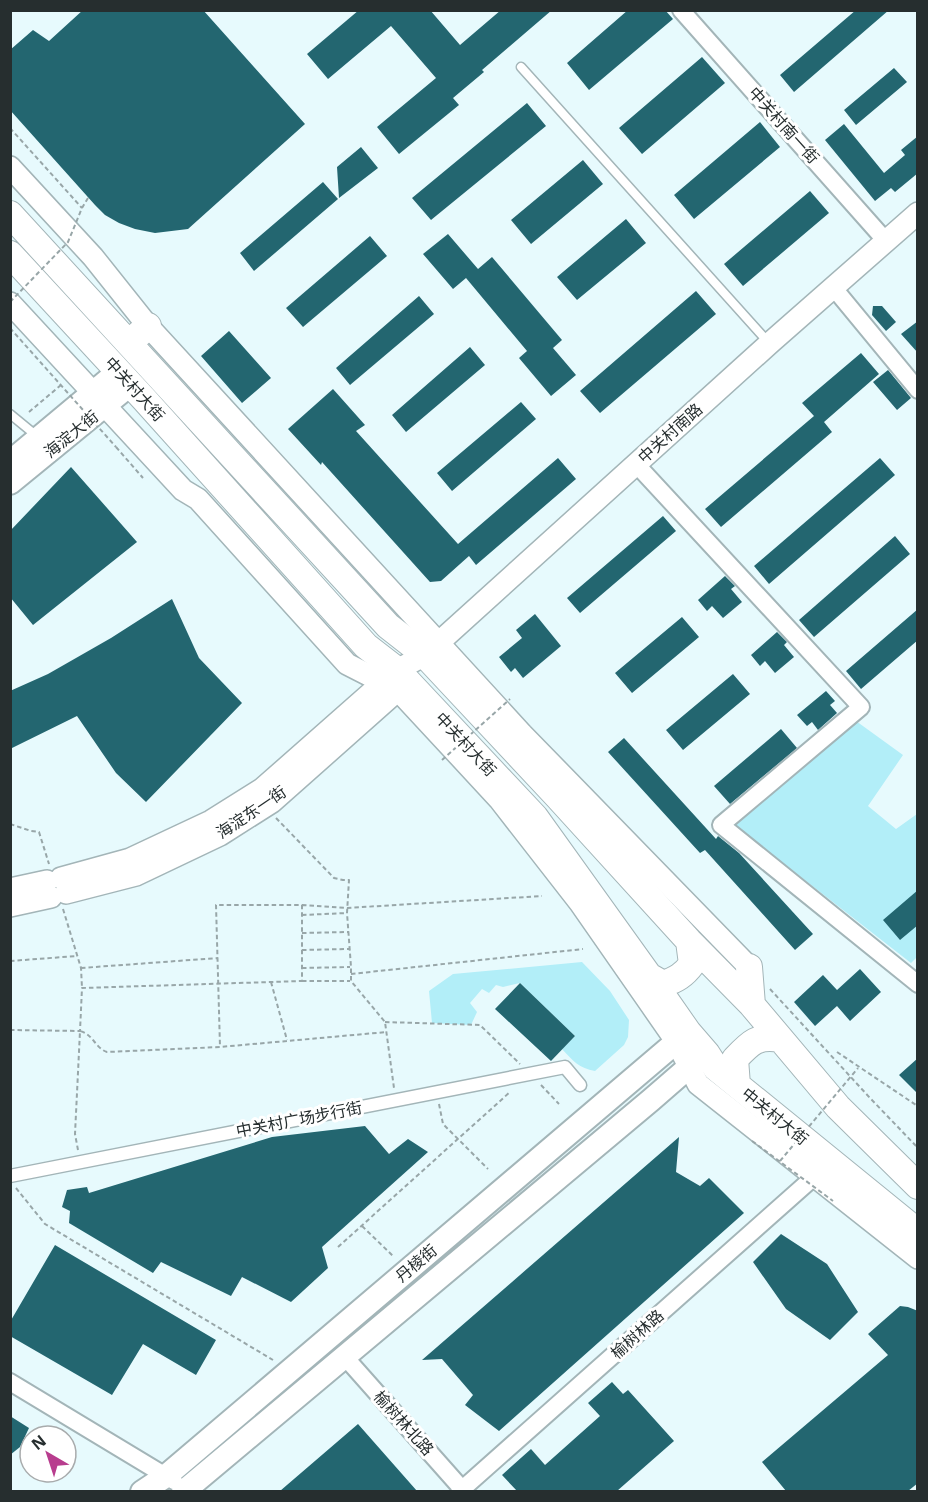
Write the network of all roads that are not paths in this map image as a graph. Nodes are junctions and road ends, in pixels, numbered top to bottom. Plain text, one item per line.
1 (681, 10) edge
2 (521, 67) dead end
3 (10, 167) edge
4 (918, 213) edge
5 (10, 214) edge
6 (885, 240) junction
7 (10, 254) edge
8 (833, 287) junction
9 (10, 302) edge
10 (148, 326) junction
11 (129, 343) junction
12 (770, 343) junction
13 (124, 378) junction
14 (918, 390) edge
15 (99, 399) junction
16 (10, 414) edge
17 (39, 438) junction
18 (10, 462) edge
19 (636, 464) junction
20 (10, 483) edge
21 (432, 649) junction
22 (397, 681) junction
23 (56, 887) junction
24 (10, 889) edge
25 (10, 906) edge
26 (689, 941) junction
27 (749, 967) joint
28 (649, 976) junction
29 (918, 984) edge
30 (752, 1005) junction
31 (682, 1036) junction
32 (780, 1039) junction
33 (698, 1060) junction
34 (580, 1085) dead end
35 (736, 1085) junction
36 (10, 1176) edge
37 (815, 1176) junction
38 (918, 1186) edge
39 (918, 1232) edge
40 (918, 1258) edge
41 (345, 1356) junction
42 (10, 1382) edge
43 (166, 1476) junction
44 (461, 1490) edge
45 (142, 1491) edge
46 (185, 1491) edge

1 - 6 street, 中关村南一街
2 - 12 lane
3 - 10 street, 中关村大街
4 - 6 street, 中关村南路
5 - 11 main road, 中关村大街
6 - 8 street, 中关村南路
7 - 13 main road, 中关村大街
8 - 12 street, 中关村南路
8 - 14 street
9 - 15 street
10 - 11 main road
10 - 21 street, 中关村大街
11 - 21 main road, 中关村大街
12 - 19 street, 中关村南路
13 - 15 main road, 海淀大街
13 - 22 main road, 中关村大街
15 - 17 main road, 海淀大街
15 - 20 main road, 海淀大街
15 - 22 street
16 - 17 lane
17 - 18 main road, 海淀大街
19 - 21 street, 中关村南路
19 - 29 street
21 - 22 street, 中关村南路
21 - 26 main road, 中关村大街
21 - 27 street, 中关村大街
22 - 23 street, 海淀东一街
22 - 23 street, 海淀东一街
22 - 28 main road, 中关村大街
22 - 31 street, 中关村大街
23 - 24 street, 海淀东一街
23 - 25 street, 海淀东一街
26 - 28 main road
26 - 30 main road, 中关村大街
27 - 30 main road
28 - 31 main road, 中关村大街
30 - 32 main road, 中关村大街
31 - 33 main road, 中关村大街
31 - 43 main road, 丹棱街
32 - 35 main road
32 - 38 main road, 中关村大街
33 - 35 main road, 中关村大街
33 - 37 street, 中关村大街
33 - 41 main road, 丹棱街
34 - 36 street, 中关村广场步行街
35 - 39 main road, 中关村大街
37 - 40 street, 中关村大街
37 - 44 street, 榆树林路
41 - 44 street, 榆树林北路
41 - 46 main road, 丹棱街
42 - 43 street
43 - 45 main road, 丹棱街
43 - 46 street

